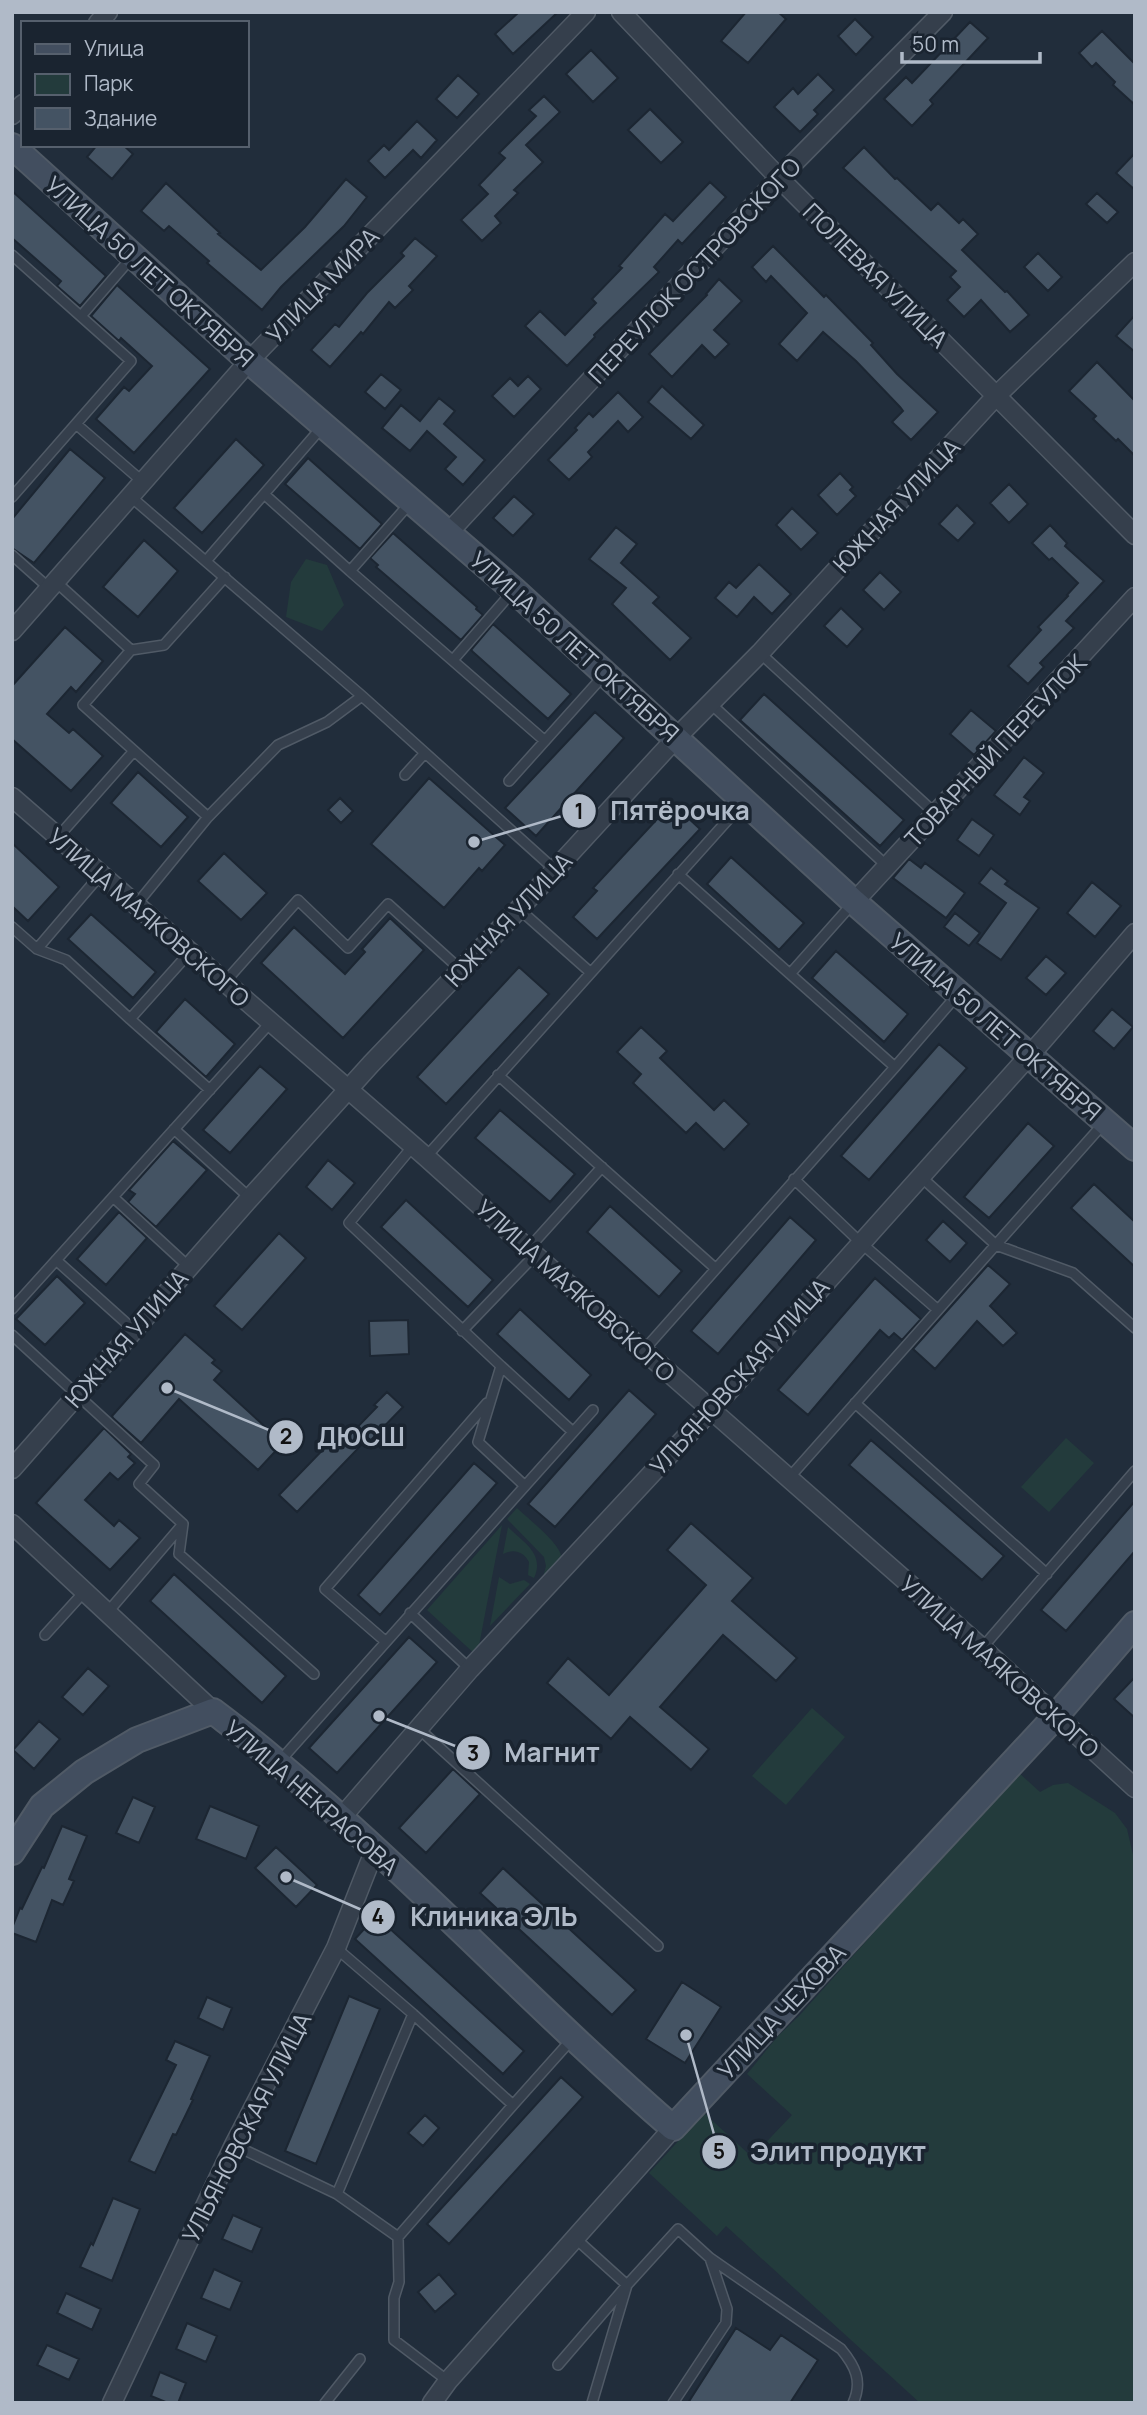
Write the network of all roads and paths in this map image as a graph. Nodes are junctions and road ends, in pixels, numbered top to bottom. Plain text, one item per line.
1 (586, 12) edge
2 (621, 12) edge
3 (943, 12) edge
4 (12, 146) edge
5 (779, 178) junction
6 (12, 255) edge
7 (133, 256) junction
8 (1135, 262) edge
9 (80, 316) junction
10 (249, 361) junction
11 (996, 396) junction
12 (76, 424) junction
13 (323, 426) junction
14 (143, 482) junction
15 (264, 494) junction
16 (12, 496) edge
17 (130, 496) junction
18 (412, 501) junction
19 (449, 532) junction
20 (1135, 535) edge
21 (12, 555) edge
22 (206, 561) junction
23 (350, 571) junction
24 (225, 577) junction
25 (52, 585) junction
26 (514, 590) junction
27 (1135, 597) edge
28 (12, 631) edge
29 (131, 650) junction
30 (760, 653) junction
31 (453, 660) junction
32 (605, 674) junction
33 (362, 696) junction
34 (711, 704) junction
35 (676, 738) junction
36 (545, 741) junction
37 (133, 752) junction
38 (424, 754) junction
39 (405, 775) dead end
40 (509, 781) dead end
41 (13, 799) edge
42 (744, 802) junction
43 (936, 814) junction
44 (208, 817) junction
45 (58, 837) junction
46 (887, 866) junction
47 (554, 869) junction
48 (101, 874) junction
49 (678, 874) junction
50 (854, 902) junction
51 (136, 905) junction
52 (519, 909) junction
53 (12, 927) edge
54 (1135, 933) edge
55 (37, 949) junction
56 (190, 952) junction
57 (461, 970) junction
58 (590, 972) junction
59 (790, 974) junction
60 (224, 983) junction
61 (959, 993) junction
62 (130, 1019) junction
63 (270, 1023) junction
64 (1028, 1055) junction
65 (895, 1067) junction
66 (498, 1075) junction
67 (210, 1090) junction
68 (347, 1090) junction
69 (1105, 1122) junction
70 (174, 1129) junction
71 (1135, 1148) edge
72 (419, 1151) junction
73 (602, 1167) junction
74 (920, 1175) junction
75 (794, 1179) junction
76 (113, 1198) junction
77 (250, 1198) junction
78 (860, 1241) junction
79 (996, 1245) junction
80 (531, 1252) junction
81 (56, 1260) junction
82 (189, 1267) junction
83 (715, 1268) junction
84 (12, 1309) edge
85 (938, 1310) junction
86 (1135, 1328) edge
87 (134, 1330) junction
88 (463, 1331) junction
89 (12, 1335) edge
90 (643, 1350) junction
91 (501, 1366) junction
92 (77, 1395) junction
93 (490, 1399) junction
94 (855, 1403) junction
95 (593, 1410) dead end
96 (710, 1410) junction
97 (463, 1430) junction
98 (573, 1432) junction
99 (478, 1443) junction
100 (12, 1469) edge
101 (1135, 1471) edge
102 (788, 1479) junction
103 (525, 1486) junction
104 (12, 1524) edge
105 (183, 1524) junction
106 (1047, 1574) junction
107 (84, 1592) junction
108 (107, 1613) junction
109 (410, 1613) junction
110 (1135, 1624) edge
111 (45, 1635) dead end
112 (385, 1641) junction
113 (982, 1648) junction
114 (470, 1669) junction
115 (314, 1674) dead end
116 (213, 1711) junction
117 (1056, 1716) junction
118 (418, 1728) junction
119 (278, 1763) junction
120 (1135, 1788) edge
121 (341, 1818) junction
122 (375, 1849) junction
123 (12, 1852) edge
124 (658, 1946) dead end
125 (336, 1948) junction
126 (413, 2014) junction
127 (573, 2038) junction
128 (513, 2105) junction
129 (673, 2128) junction
130 (234, 2144) junction
131 (337, 2194) junction
132 (398, 2237) junction
133 (575, 2238) junction
134 (710, 2258) junction
135 (627, 2285) junction
136 (360, 2359) dead end
137 (558, 2365) dead end
138 (448, 2381) junction
139 (112, 2403) edge
140 (325, 2403) edge
141 (432, 2403) edge
142 (592, 2403) edge
143 (673, 2403) edge
144 (853, 2403) edge

1 - 10 street, УЛИЦА МИРА
2 - 5 street, ПОЛЕВАЯ УЛИЦА
3 - 5 street, ПЕРЕУЛОК ОСТРОВСКОГО
4 - 7 main road, УЛИЦА 50 ЛЕТ ОКТЯБРЯ
5 - 11 street, ПОЛЕВАЯ УЛИЦА
5 - 19 street, ПЕРЕУЛОК ОСТРОВСКОГО
6 - 9 lane
7 - 9 lane
7 - 10 main road, УЛИЦА 50 ЛЕТ ОКТЯБРЯ
8 - 11 street, ЮЖНАЯ УЛИЦА
9 - 12 lane
10 - 13 main road, УЛИЦА 50 ЛЕТ ОКТЯБРЯ
10 - 14 street, УЛИЦА МИРА
11 - 20 street, ПОЛЕВАЯ УЛИЦА
11 - 30 street, ЮЖНАЯ УЛИЦА
12 - 14 lane
12 - 16 lane
13 - 15 lane
13 - 18 main road, УЛИЦА 50 ЛЕТ ОКТЯБРЯ
14 - 17 street, УЛИЦА МИРА
15 - 22 lane
15 - 23 lane
17 - 22 lane
17 - 25 street, УЛИЦА МИРА
18 - 19 main road, УЛИЦА 50 ЛЕТ ОКТЯБРЯ
18 - 23 lane
19 - 26 main road, УЛИЦА 50 ЛЕТ ОКТЯБРЯ
21 - 25 lane
22 - 24 lane
23 - 31 lane
24 - 29 lane
24 - 33 lane
25 - 28 street, УЛИЦА МИРА
25 - 29 lane
26 - 31 lane
26 - 32 main road, УЛИЦА 50 ЛЕТ ОКТЯБРЯ
27 - 43 street, ТОВАРНЫЙ ПЕРЕУЛОК
29 - 37 lane
30 - 34 street, ЮЖНАЯ УЛИЦА
30 - 43 lane
31 - 36 lane
32 - 35 main road, УЛИЦА 50 ЛЕТ ОКТЯБРЯ
32 - 36 lane
33 - 38 lane
33 - 44 lane
34 - 35 street, ЮЖНАЯ УЛИЦА
34 - 46 lane
35 - 42 main road, УЛИЦА 50 ЛЕТ ОКТЯБРЯ
35 - 47 street, ЮЖНАЯ УЛИЦА
36 - 40 lane
37 - 44 lane
37 - 45 lane
38 - 39 lane
38 - 47 lane
41 - 45 street, УЛИЦА МАЯКОВСКОГО
42 - 49 lane
42 - 50 main road, УЛИЦА 50 ЛЕТ ОКТЯБРЯ
43 - 46 street, ТОВАРНЫЙ ПЕРЕУЛОК
44 - 51 lane
45 - 48 street, УЛИЦА МАЯКОВСКОГО
46 - 50 street, ТОВАРНЫЙ ПЕРЕУЛОК
47 - 52 street, ЮЖНАЯ УЛИЦА
48 - 51 street, УЛИЦА МАЯКОВСКОГО
48 - 55 lane
49 - 58 lane
49 - 59 lane
50 - 59 lane
50 - 61 main road, УЛИЦА 50 ЛЕТ ОКТЯБРЯ
51 - 56 street, УЛИЦА МАЯКОВСКОГО
52 - 57 street, ЮЖНАЯ УЛИЦА
52 - 58 lane
53 - 55 lane
54 - 64 street, УЛЬЯНОВСКАЯ УЛИЦА
55 - 62 lane
56 - 60 street, УЛИЦА МАЯКОВСКОГО
56 - 62 lane
57 - 60 lane
57 - 68 street, ЮЖНАЯ УЛИЦА
58 - 66 lane
59 - 65 lane
60 - 63 street, УЛИЦА МАЯКОВСКОГО
61 - 64 main road, УЛИЦА 50 ЛЕТ ОКТЯБРЯ
61 - 65 lane
62 - 67 lane
63 - 67 lane
63 - 68 street, УЛИЦА МАЯКОВСКОГО
64 - 69 main road, УЛИЦА 50 ЛЕТ ОКТЯБРЯ
64 - 74 street, УЛЬЯНОВСКАЯ УЛИЦА
65 - 75 lane
66 - 72 lane
66 - 73 lane
67 - 70 lane
68 - 72 street, УЛИЦА МАЯКОВСКОГО
68 - 77 street, ЮЖНАЯ УЛИЦА
69 - 71 main road, УЛИЦА 50 ЛЕТ ОКТЯБРЯ
69 - 79 lane
70 - 76 lane
70 - 77 lane
72 - 80 street, УЛИЦА МАЯКОВСКОГО
72 - 88 lane
73 - 80 lane
73 - 83 lane
74 - 78 street, УЛЬЯНОВСКАЯ УЛИЦА
74 - 79 lane
75 - 78 lane
75 - 83 lane
76 - 81 lane
76 - 82 lane
77 - 82 street, ЮЖНАЯ УЛИЦА
78 - 85 lane
78 - 96 street, УЛЬЯНОВСКАЯ УЛИЦА
79 - 85 lane
79 - 86 lane
80 - 88 lane
80 - 90 street, УЛИЦА МАЯКОВСКОГО
81 - 84 lane
81 - 87 lane
82 - 87 street, ЮЖНАЯ УЛИЦА
83 - 90 lane
85 - 94 lane
87 - 92 street, ЮЖНАЯ УЛИЦА
88 - 91 lane
89 - 92 lane
90 - 96 street, УЛИЦА МАЯКОВСКОГО
91 - 93 lane
91 - 98 lane
92 - 100 street, ЮЖНАЯ УЛИЦА
92 - 105 lane
93 - 97 lane
93 - 99 lane
94 - 102 lane
94 - 106 lane
95 - 98 lane
96 - 102 street, УЛИЦА МАЯКОВСКОГО
96 - 114 street, УЛЬЯНОВСКАЯ УЛИЦА
97 - 99 lane
97 - 112 lane
98 - 103 lane
99 - 103 lane
101 - 106 lane
102 - 113 street, УЛИЦА МАЯКОВСКОГО
103 - 109 lane
104 - 107 street, УЛИЦА НЕКРАСОВА
105 - 108 lane
105 - 115 lane
106 - 113 lane
107 - 108 street, УЛИЦА НЕКРАСОВА
107 - 111 lane
108 - 116 street, УЛИЦА НЕКРАСОВА
109 - 112 lane
109 - 114 lane
110 - 117 main road, УЛИЦА ЧЕХОВА
112 - 119 lane
113 - 117 street, УЛИЦА МАЯКОВСКОГО
114 - 118 street, УЛЬЯНОВСКАЯ УЛИЦА
116 - 119 main road, УЛИЦА НЕКРАСОВА
116 - 123 main road
117 - 120 street, УЛИЦА МАЯКОВСКОГО
117 - 129 main road, УЛИЦА ЧЕХОВА
118 - 121 street, УЛЬЯНОВСКАЯ УЛИЦА
118 - 124 lane
119 - 121 main road, УЛИЦА НЕКРАСОВА
121 - 122 main road, УЛИЦА НЕКРАСОВА
122 - 125 street, УЛЬЯНОВСКАЯ УЛИЦА
122 - 127 main road, УЛИЦА НЕКРАСОВА
125 - 126 lane
125 - 130 street, УЛЬЯНОВСКАЯ УЛИЦА
126 - 128 lane
126 - 131 lane
127 - 128 lane
127 - 129 main road, УЛИЦА НЕКРАСОВА
128 - 132 lane
129 - 133 street, УЛИЦА ЧЕХОВА
130 - 131 lane
130 - 139 street, УЛЬЯНОВСКАЯ УЛИЦА
131 - 132 lane
132 - 138 lane
133 - 135 lane
133 - 138 street, УЛИЦА ЧЕХОВА
134 - 135 lane
134 - 143 lane
134 - 144 lane
135 - 137 lane
135 - 142 lane
136 - 140 lane
138 - 141 street, УЛИЦА ЧЕХОВА

